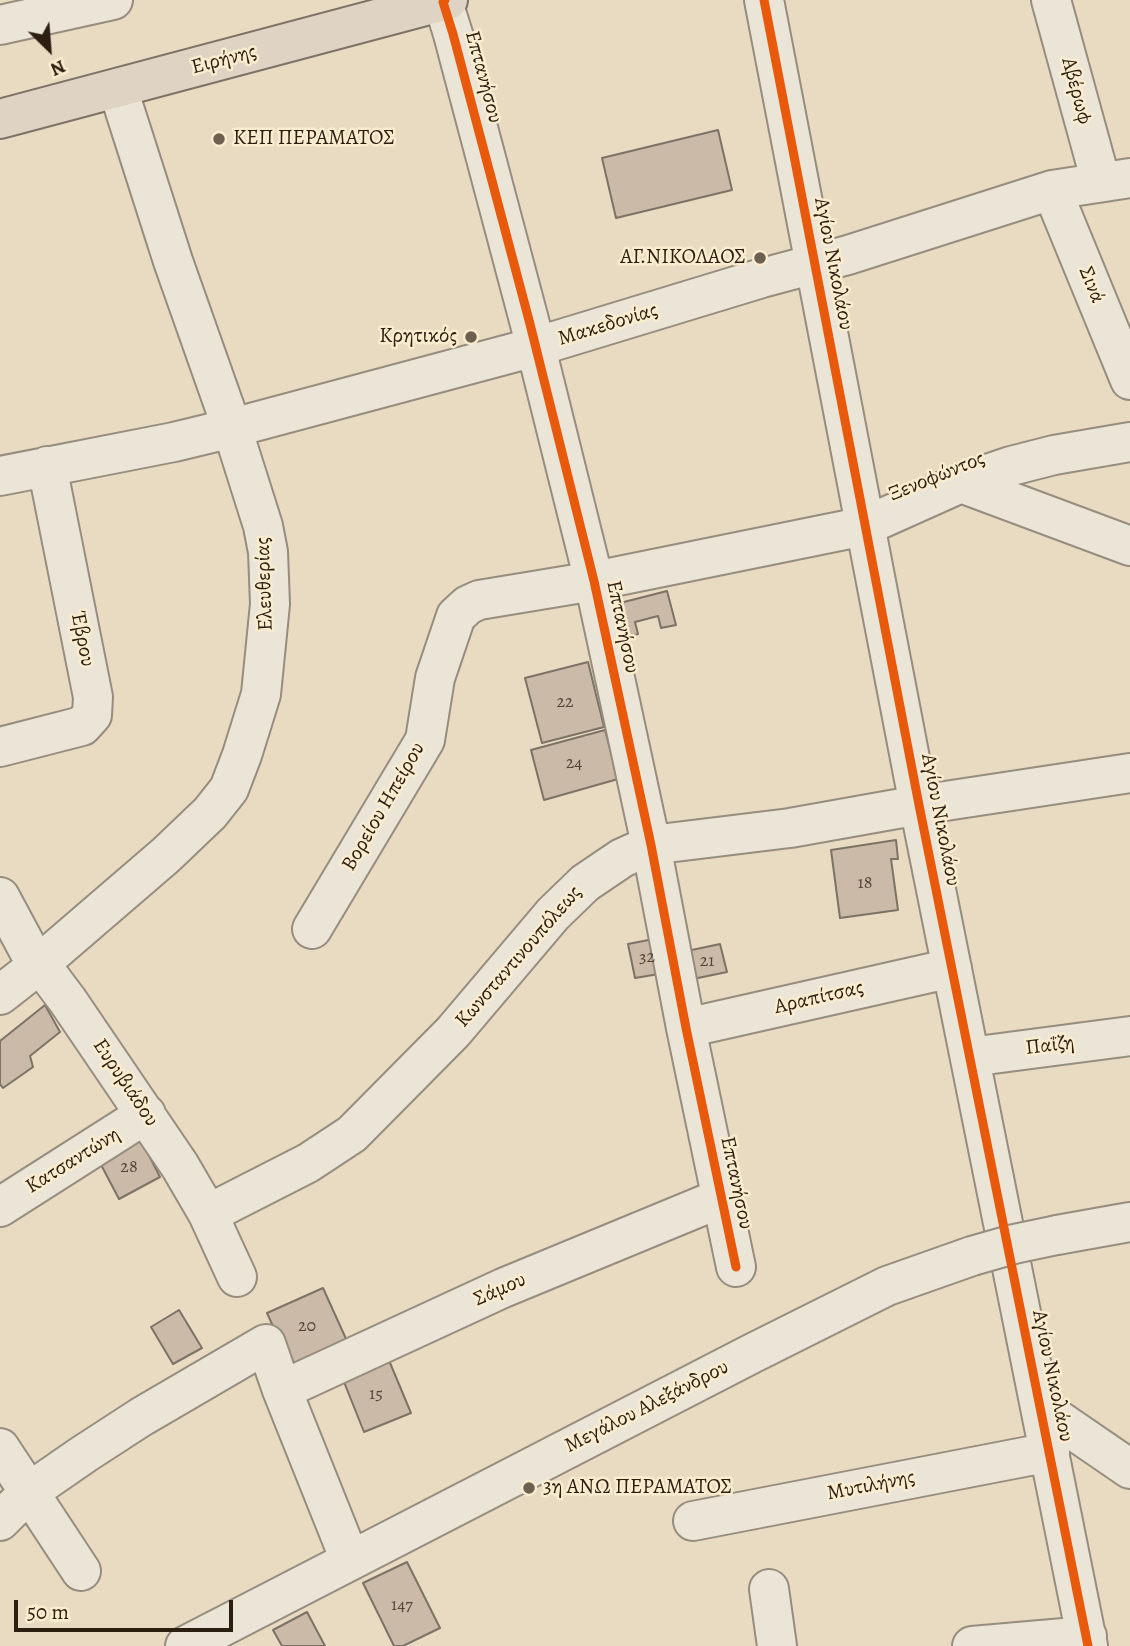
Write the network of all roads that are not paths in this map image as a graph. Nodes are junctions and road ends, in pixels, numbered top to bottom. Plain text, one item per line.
1 (113, 0) edge
2 (764, 0) edge
3 (1051, 0) edge
4 (445, 1) edge
5 (0, 25) edge
6 (118, 89) junction
7 (0, 119) edge
8 (1115, 180) edge
9 (1052, 190) junction
10 (815, 264) junction
11 (535, 347) junction
12 (1130, 380) edge
13 (232, 428) junction
14 (1130, 442) edge
15 (47, 466) junction
16 (0, 476) edge
17 (961, 483) junction
18 (865, 526) junction
19 (1130, 546) edge
20 (594, 581) junction
21 (0, 747) edge
22 (1130, 773) edge
23 (919, 805) junction
24 (651, 845) junction
25 (0, 897) edge
26 (312, 929) dead end
27 (37, 966) junction
28 (952, 968) junction
29 (0, 995) edge
30 (686, 1028) junction
31 (1130, 1036) edge
32 (970, 1057) junction
33 (146, 1114) junction
34 (721, 1198) junction
35 (0, 1207) edge
36 (208, 1214) junction
37 (1130, 1222) edge
38 (736, 1268) dead end
39 (237, 1277) dead end
40 (282, 1390) junction
41 (1041, 1408) junction
42 (0, 1448) edge
43 (1050, 1452) junction
44 (1130, 1469) edge
45 (29, 1492) junction
46 (0, 1521) edge
47 (693, 1521) dead end
48 (349, 1560) junction
49 (81, 1571) dead end
50 (769, 1589) dead end
51 (1087, 1641) edge
52 (185, 1646) edge
53 (777, 1646) edge
54 (972, 1646) edge

1 - 5 street
2 - 10 street, Αγίου Νικολάου
3 - 8 street, Αβέρωφ
4 - 6 main road, Ειρήνης
4 - 11 street, Επτανήσου
6 - 7 main road, Ειρήνης
6 - 13 street, Ελευθερίας
8 - 9 street, Μακεδονίας
9 - 10 street, Μακεδονίας
9 - 12 street, Σινά
10 - 11 street, Μακεδονίας
10 - 18 street, Αγίου Νικολάου
11 - 13 street, Μακεδονίας
11 - 20 street, Επτανήσου
13 - 15 street, Μακεδονίας
13 - 27 street, Ελευθερίας
14 - 17 street, Ξενοφώντος
15 - 16 street, Μακεδονίας
15 - 21 street, Έβρου
17 - 18 street, Ξενοφώντος
17 - 19 street
18 - 20 street, Ξενοφώντος
18 - 23 street, Αγίου Νικολάου
20 - 24 street, Επτανήσου
20 - 26 street, Βορείου Ηπείρου
22 - 23 street, Κωνσταντινουπόλεως
23 - 24 street, Κωνσταντινουπόλεως
23 - 28 street, Αγίου Νικολάου
24 - 30 street, Επτανήσου
24 - 36 street, Κωνσταντινουπόλεως
25 - 27 street, Ευρυβιάδου
27 - 29 street, Ελευθερίας
27 - 33 street, Ευρυβιάδου
28 - 30 street, Αραπίτσας
28 - 32 street, Αγίου Νικολάου
30 - 34 street, Επτανήσου
31 - 32 street, Παΐζη
32 - 41 street, Αγίου Νικολάου
33 - 35 street, Κατσαντώνη
33 - 36 street, Ευρυβιάδου
34 - 38 street, Επτανήσου
34 - 40 street, Σάμου
36 - 39 street, Ευρυβιάδου
37 - 48 street, Μεγάλου Αλεξάνδρου, bridge
40 - 45 street
40 - 48 street
41 - 43 street, Αγίου Νικολάου
41 - 44 street
42 - 45 street
43 - 47 street, Μυτιλήνης
43 - 51 street, Αγίου Νικολάου
45 - 46 street
45 - 49 street
48 - 52 street, Μεγάλου Αλεξάνδρου
50 - 53 street
51 - 54 street

